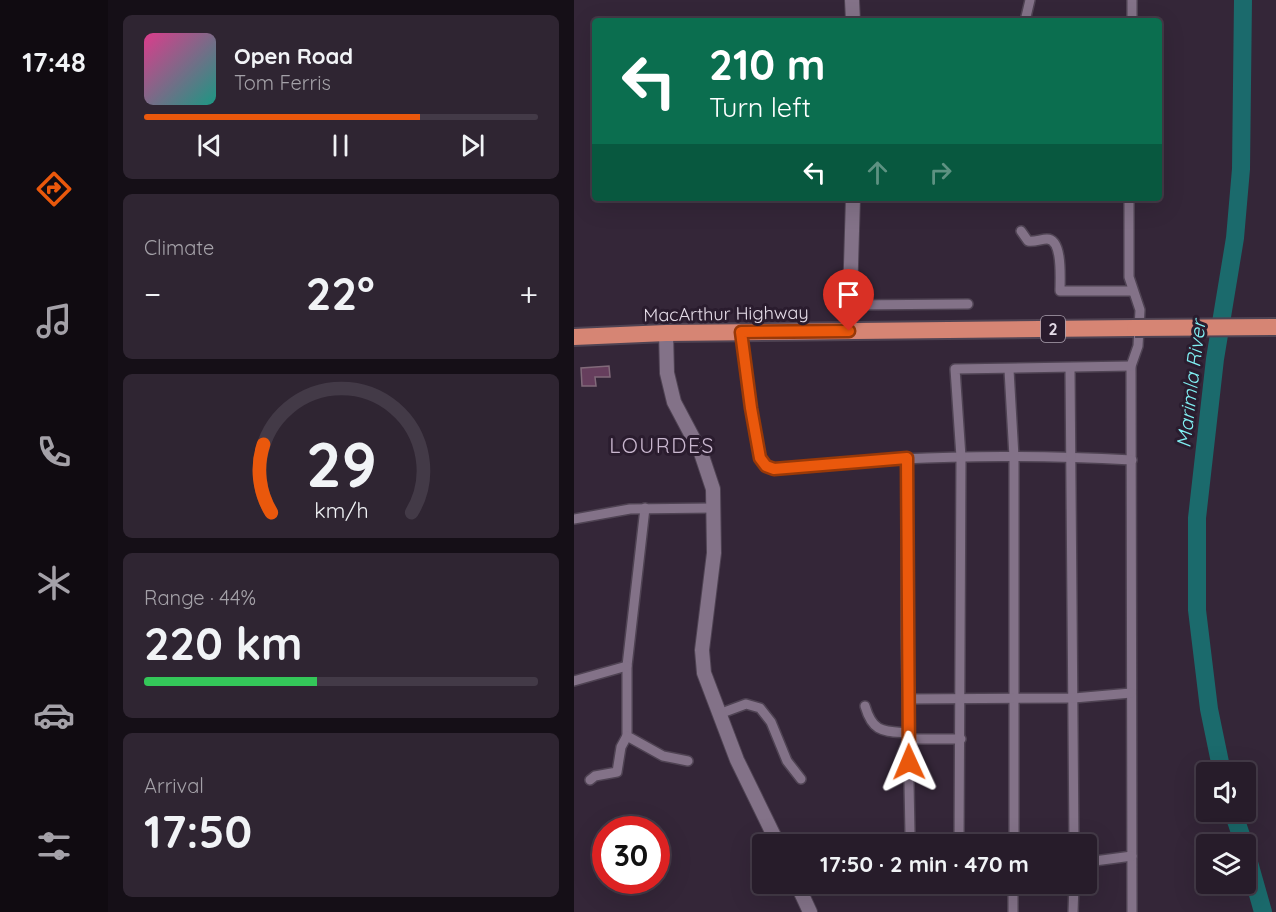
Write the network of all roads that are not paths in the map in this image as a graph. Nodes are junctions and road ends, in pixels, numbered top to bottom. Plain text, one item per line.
1 (852, 0) edge
2 (1030, 0) edge
3 (1132, 0) edge
4 (853, 18) edge
5 (1026, 18) edge
6 (1132, 18) edge
7 (853, 201) edge
8 (1129, 201) edge
9 (1021, 231) dead end
10 (1132, 291) junction
11 (968, 304) dead end
12 (850, 305) junction
13 (1276, 327) edge
14 (849, 331) junction
15 (741, 332) junction
16 (666, 333) junction
17 (574, 337) edge
18 (1131, 366) junction
19 (1070, 369) junction
20 (1009, 370) junction
21 (1070, 456) junction
22 (961, 457) junction
23 (1014, 457) junction
24 (907, 458) junction
25 (1132, 460) junction
26 (644, 508) junction
27 (714, 508) junction
28 (574, 519) edge
29 (627, 666) junction
30 (574, 681) edge
31 (1131, 693) junction
32 (1015, 697) junction
33 (961, 698) junction
34 (1074, 698) junction
35 (908, 699) junction
36 (865, 706) dead end
37 (719, 714) junction
38 (627, 736) junction
39 (908, 736) junction
40 (961, 739) junction
41 (688, 762) dead end
42 (801, 779) dead end
43 (590, 780) dead end
44 (773, 834) edge
45 (910, 834) edge
46 (959, 834) edge
47 (1014, 834) edge
48 (1074, 834) edge
49 (1132, 856) junction
50 (1097, 861) edge
51 (802, 894) edge
52 (1013, 894) edge
53 (1074, 894) edge
54 (810, 912) edge
55 (1013, 912) edge
56 (1073, 912) edge
57 (1132, 912) edge

1 - 4 main road
2 - 5 street
3 - 6 street
7 - 12 main road
8 - 10 street
9 - 10 street
10 - 18 street
11 - 12 street
12 - 14 main road
13 - 14 highway, MacArthur Highway / 2, bridge
14 - 15 highway, MacArthur Highway / 2
15 - 16 highway, MacArthur Highway / 2
15 - 24 street
16 - 17 highway, MacArthur Highway / 2
16 - 27 main road
18 - 19 street
18 - 25 street
19 - 20 street
19 - 21 street
20 - 22 street
20 - 23 street
21 - 23 street
21 - 25 street
21 - 34 street
22 - 23 street
22 - 24 street
22 - 33 street
23 - 32 street
24 - 35 street
25 - 31 street
26 - 27 street
26 - 28 street
26 - 29 street
27 - 37 main road
29 - 30 street
29 - 38 street
31 - 34 street
31 - 49 street
32 - 33 street
32 - 34 street
32 - 47 street
33 - 35 street
33 - 40 street
34 - 48 street
35 - 39 street
36 - 39 street
37 - 42 street
37 - 44 main road
38 - 41 street
38 - 43 street
39 - 40 street
39 - 45 street
40 - 46 street
49 - 50 street
49 - 57 street
51 - 54 main road
52 - 55 street
53 - 56 street

